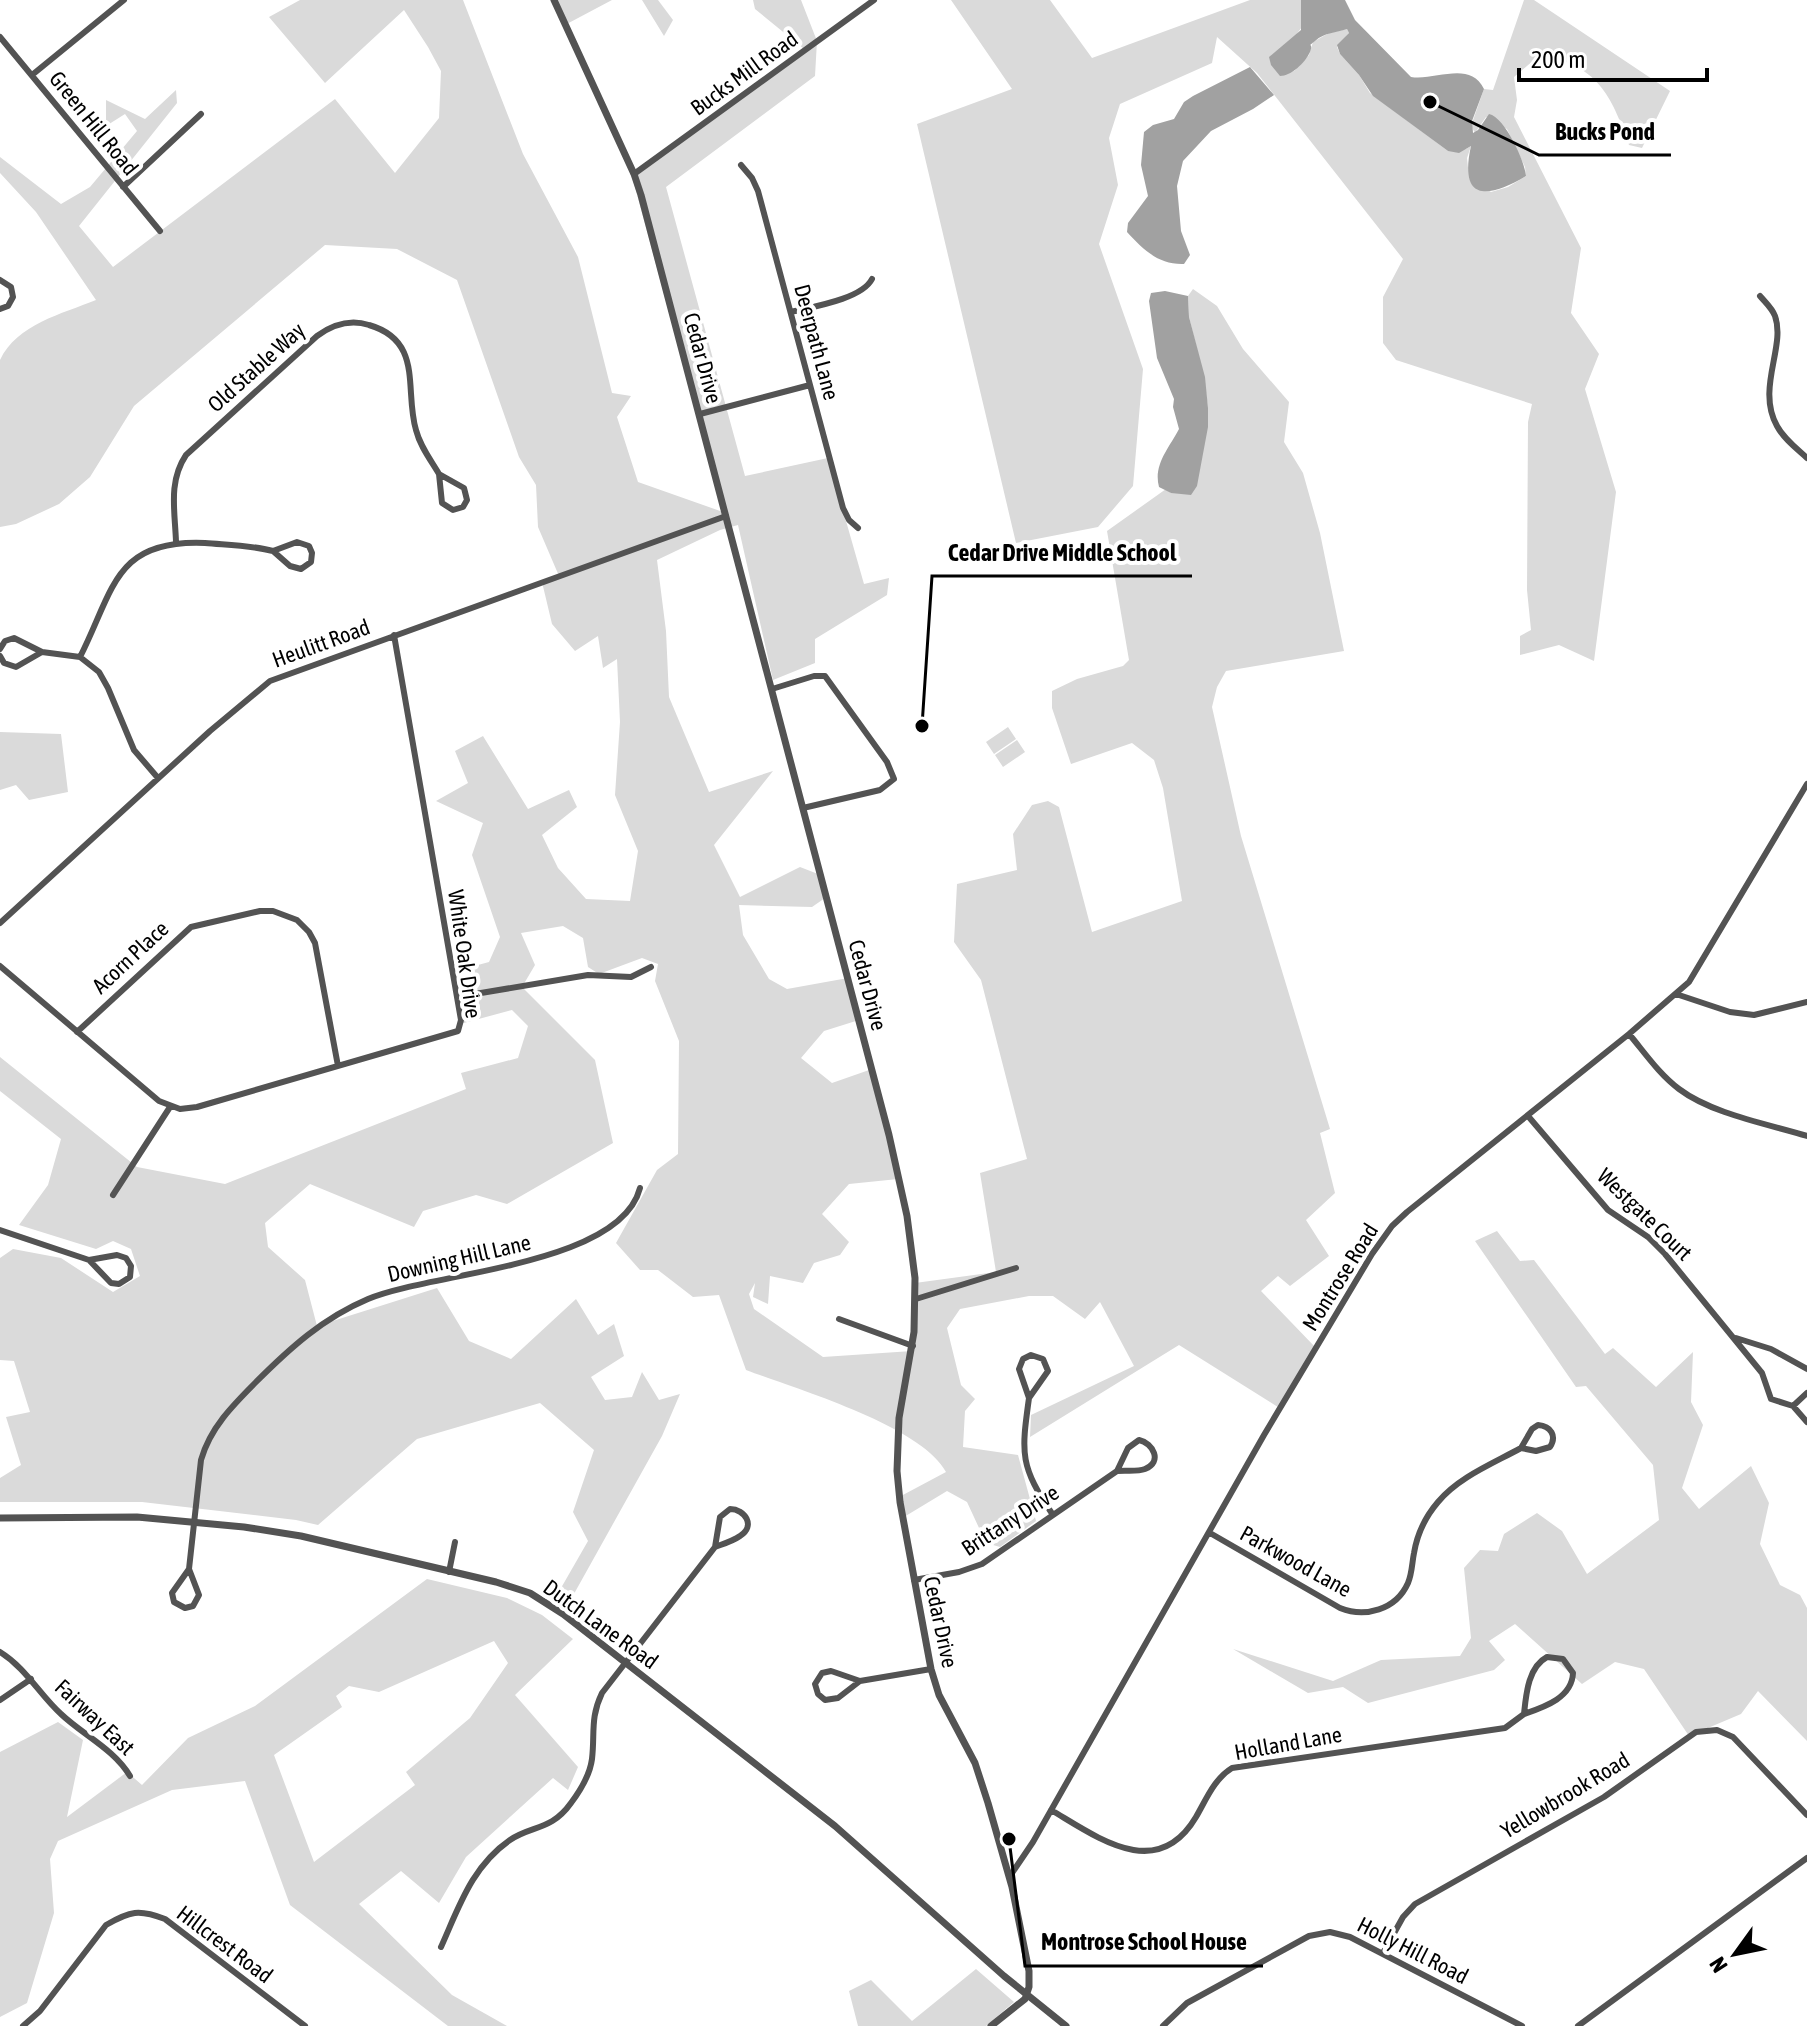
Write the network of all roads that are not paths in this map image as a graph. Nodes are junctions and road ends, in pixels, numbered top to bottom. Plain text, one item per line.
1 (124, 0) edge
2 (554, 0) edge
3 (874, 0) edge
4 (0, 37) edge
5 (32, 75) junction
6 (201, 114) dead end
7 (741, 165) dead end
8 (634, 174) junction
9 (123, 187) junction
10 (160, 231) dead end
11 (872, 279) dead end
12 (0, 280) edge
13 (1760, 296) dead end
14 (0, 309) edge
15 (791, 312) junction
16 (810, 385) junction
17 (700, 414) junction
18 (1807, 458) edge
19 (439, 474) junction
20 (726, 516) junction
21 (858, 528) dead end
22 (176, 542) junction
23 (273, 551) junction
24 (394, 635) junction
25 (0, 649) edge
26 (42, 652) junction
27 (0, 656) edge
28 (80, 657) junction
29 (772, 689) junction
30 (158, 778) junction
31 (1807, 784) edge
32 (803, 808) junction
33 (0, 923) edge
34 (0, 966) edge
35 (651, 967) dead end
36 (1676, 994) junction
37 (457, 997) junction
38 (1807, 1002) edge
39 (77, 1032) junction
40 (1629, 1034) junction
41 (338, 1066) junction
42 (170, 1107) junction
43 (1528, 1116) junction
44 (1807, 1136) edge
45 (640, 1188) dead end
46 (113, 1195) dead end
47 (0, 1230) edge
48 (89, 1260) junction
49 (1016, 1268) dead end
50 (916, 1299) junction
51 (839, 1319) dead end
52 (1736, 1338) junction
53 (913, 1346) junction
54 (1807, 1369) edge
55 (1807, 1393) edge
56 (1029, 1398) junction
57 (1793, 1406) junction
58 (1807, 1422) edge
59 (1521, 1448) junction
60 (1117, 1471) junction
61 (1053, 1515) junction
62 (0, 1518) edge
63 (194, 1522) junction
64 (1210, 1533) junction
65 (455, 1542) dead end
66 (715, 1547) junction
67 (189, 1569) junction
68 (449, 1572) junction
69 (914, 1580) junction
70 (0, 1652) edge
71 (626, 1662) junction
72 (931, 1669) junction
73 (31, 1679) junction
74 (860, 1681) junction
75 (0, 1700) edge
76 (1524, 1714) junction
77 (130, 1776) dead end
78 (1051, 1810) junction
79 (1807, 1815) edge
80 (1807, 1858) edge
81 (1010, 1876) junction
82 (441, 1947) dead end
83 (1383, 1953) junction
84 (1027, 1995) junction
85 (23, 2026) edge
86 (305, 2026) edge
87 (991, 2026) edge
88 (1066, 2026) edge
89 (1163, 2026) edge
90 (1522, 2026) edge
91 (1578, 2026) edge

1 - 5 street
2 - 8 street, Cedar Drive
3 - 8 street, Bucks Mill Road
4 - 5 street, Green Hill Road
5 - 9 street, Green Hill Road
6 - 9 street
7 - 15 street, Deerpath Lane
8 - 17 street, Cedar Drive
9 - 10 street, Green Hill Road
11 - 15 street
12 - 14 street
13 - 18 street
15 - 16 street, Deerpath Lane
16 - 17 street
16 - 21 street, Deerpath Lane
17 - 20 street, Cedar Drive
19 - 19 street
19 - 22 street, Old Stable Way
20 - 24 street, Heulitt Road
20 - 29 street, Cedar Drive
22 - 23 street
22 - 28 street
23 - 23 street
24 - 30 street, Heulitt Road
24 - 37 street, White Oak Drive
25 - 26 street
26 - 27 street
26 - 28 street
28 - 30 street
29 - 32 street, Cedar Drive
29 - 32 street
30 - 33 street, Heulitt Road
31 - 36 street, Montrose Road
32 - 50 street, Cedar Drive
34 - 39 street
35 - 37 street
36 - 38 street
36 - 40 street, Montrose Road
37 - 41 street, White Oak Drive
39 - 41 street, Acorn Place
39 - 42 street
40 - 43 street, Montrose Road
40 - 44 street
41 - 42 street, White Oak Drive
42 - 46 street
43 - 52 street, Westgate Court
43 - 64 street, Montrose Road
45 - 63 street, Downing Hill Lane
47 - 48 street
48 - 48 street
49 - 50 street
50 - 53 street, Cedar Drive
51 - 53 street
52 - 54 street
52 - 57 street, Westgate Court
53 - 69 street, Cedar Drive
55 - 57 street
56 - 56 street
56 - 61 street
57 - 58 street, Westgate Court
59 - 59 street, Parkwood Lane
59 - 64 street, Parkwood Lane
60 - 60 street, Brittany Drive
60 - 61 street, Brittany Drive
61 - 69 street, Brittany Drive
62 - 63 street, Dutch Lane Road
63 - 67 street, Downing Hill Lane
63 - 68 street, Dutch Lane Road
64 - 78 street, Montrose Road
65 - 68 street
66 - 66 street
66 - 71 street
67 - 67 street
68 - 71 street, Dutch Lane Road
69 - 72 street, Cedar Drive
70 - 73 street, Fairway East
71 - 82 street
71 - 84 street, Dutch Lane Road
72 - 74 street
72 - 81 street, Cedar Drive
73 - 75 street
73 - 77 street, Fairway East
74 - 74 street
76 - 76 street, Holland Lane
76 - 78 street, Holland Lane
78 - 81 street, Montrose Road
79 - 83 street, Yellowbrook Road
80 - 91 street
81 - 84 street, Cedar Drive
83 - 89 street, Holly Hill Road
83 - 90 street, Holly Hill Road
84 - 87 street
84 - 88 street, Dutch Lane Road
85 - 86 street, Hillcrest Road

